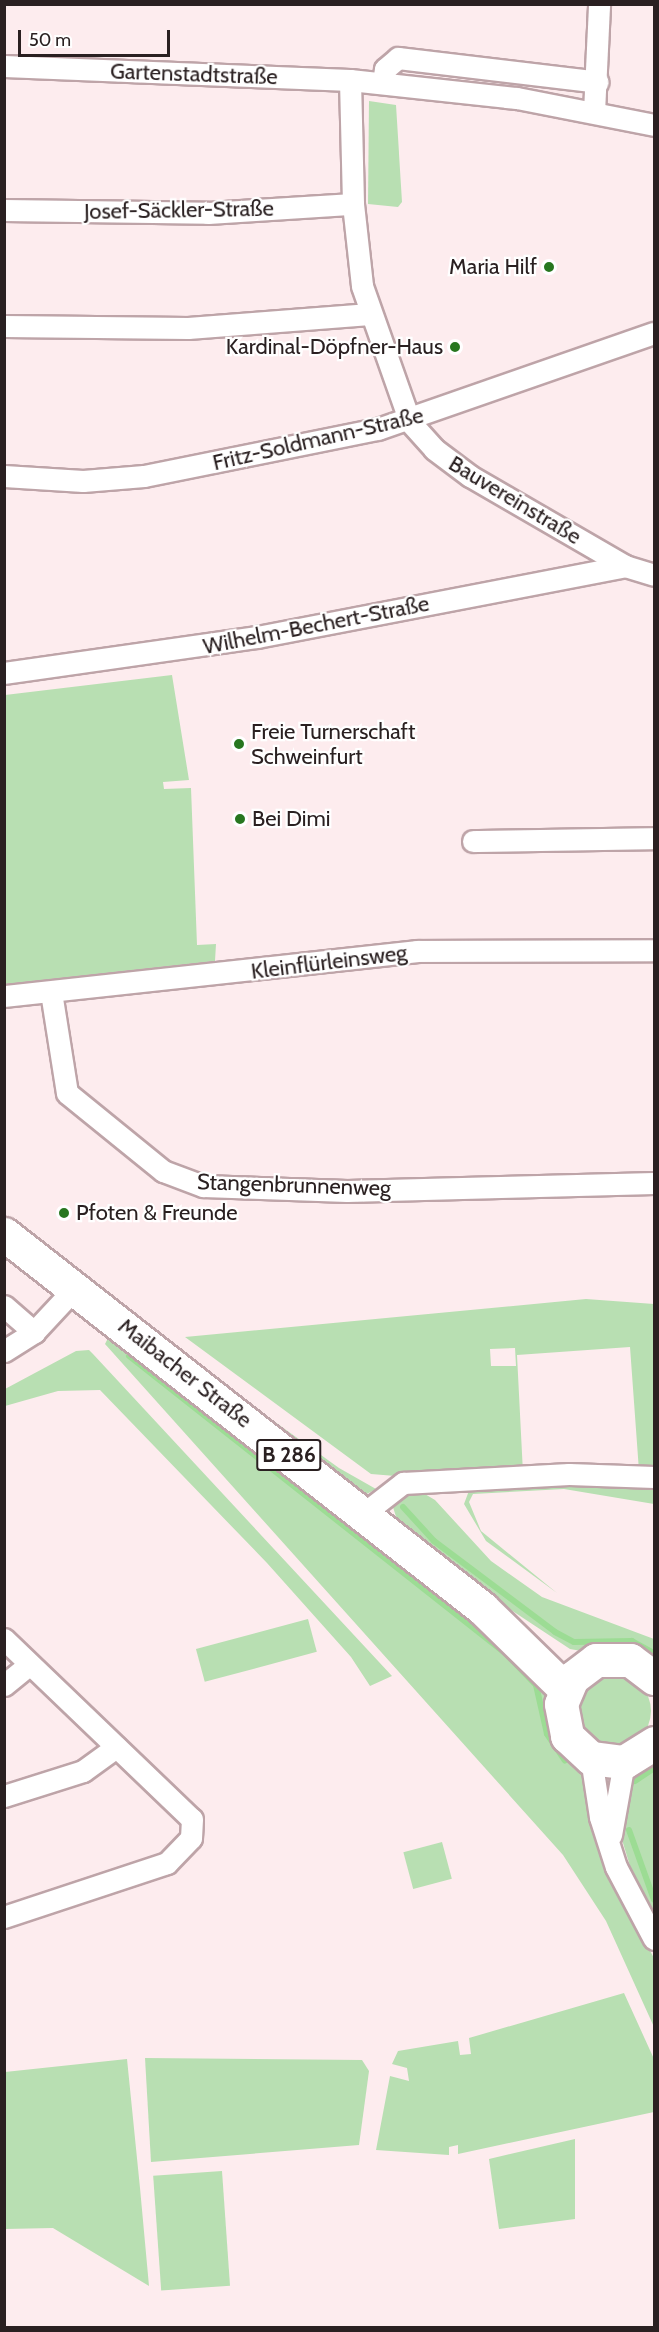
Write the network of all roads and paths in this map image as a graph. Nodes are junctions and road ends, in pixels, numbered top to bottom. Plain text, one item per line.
1 (599, 4) edge
2 (4, 66) edge
3 (350, 81) junction
4 (598, 82) junction
5 (382, 84) junction
6 (594, 112) junction
7 (654, 125) edge
8 (352, 204) junction
9 (4, 210) edge
10 (369, 314) junction
11 (4, 326) edge
12 (654, 333) edge
13 (410, 422) junction
14 (4, 476) edge
15 (625, 566) junction
16 (654, 575) edge
17 (4, 673) edge
18 (654, 838) edge
19 (473, 841) dead end
20 (654, 950) edge
21 (51, 992) junction
22 (4, 996) edge
23 (654, 1183) edge
24 (4, 1234) edge
25 (75, 1288) junction
26 (4, 1306) edge
27 (34, 1332) junction
28 (4, 1352) edge
29 (654, 1477) edge
30 (363, 1514) junction
31 (4, 1639) edge
32 (29, 1665) junction
33 (654, 1678) edge
34 (573, 1679) junction
35 (4, 1685) edge
36 (654, 1743) edge
37 (116, 1747) junction
38 (591, 1758) junction
39 (624, 1762) junction
40 (4, 1796) edge
41 (611, 1851) junction
42 (4, 1917) edge
43 (654, 1939) edge

1 - 4 street
2 - 3 street, Gartenstadtstraße
3 - 5 street, Gartenstadtstraße
3 - 8 street, Bauvereinstraße
4 - 5 street
4 - 6 street
5 - 6 street, Gartenstadtstraße
6 - 7 street, Gartenstadtstraße
8 - 9 street, Josef-Säckler-Straße
8 - 10 street, Bauvereinstraße
10 - 11 street
10 - 13 street, Bauvereinstraße
12 - 13 street, Fritz-Soldmann-Straße
13 - 14 street, Fritz-Soldmann-Straße
13 - 15 street, Bauvereinstraße
15 - 16 street, Bauvereinstraße
15 - 17 street, Wilhelm-Bechert-Straße
18 - 19 street
20 - 21 street, Kleinflürleinsweg
21 - 22 street, Kleinflürleinsweg
21 - 23 street, Stangenbrunnenweg
24 - 25 main road, Maibacher Straße / B 286
25 - 27 street
25 - 30 main road, Maibacher Straße / B 286
26 - 27 street
27 - 28 street
29 - 30 street
30 - 34 main road, Maibacher Straße / B 286
31 - 32 street
32 - 35 street
32 - 37 street
33 - 34 main road
34 - 38 main road
36 - 39 main road
37 - 40 street
37 - 42 street
38 - 39 main road
38 - 41 street
39 - 41 street
41 - 43 street

